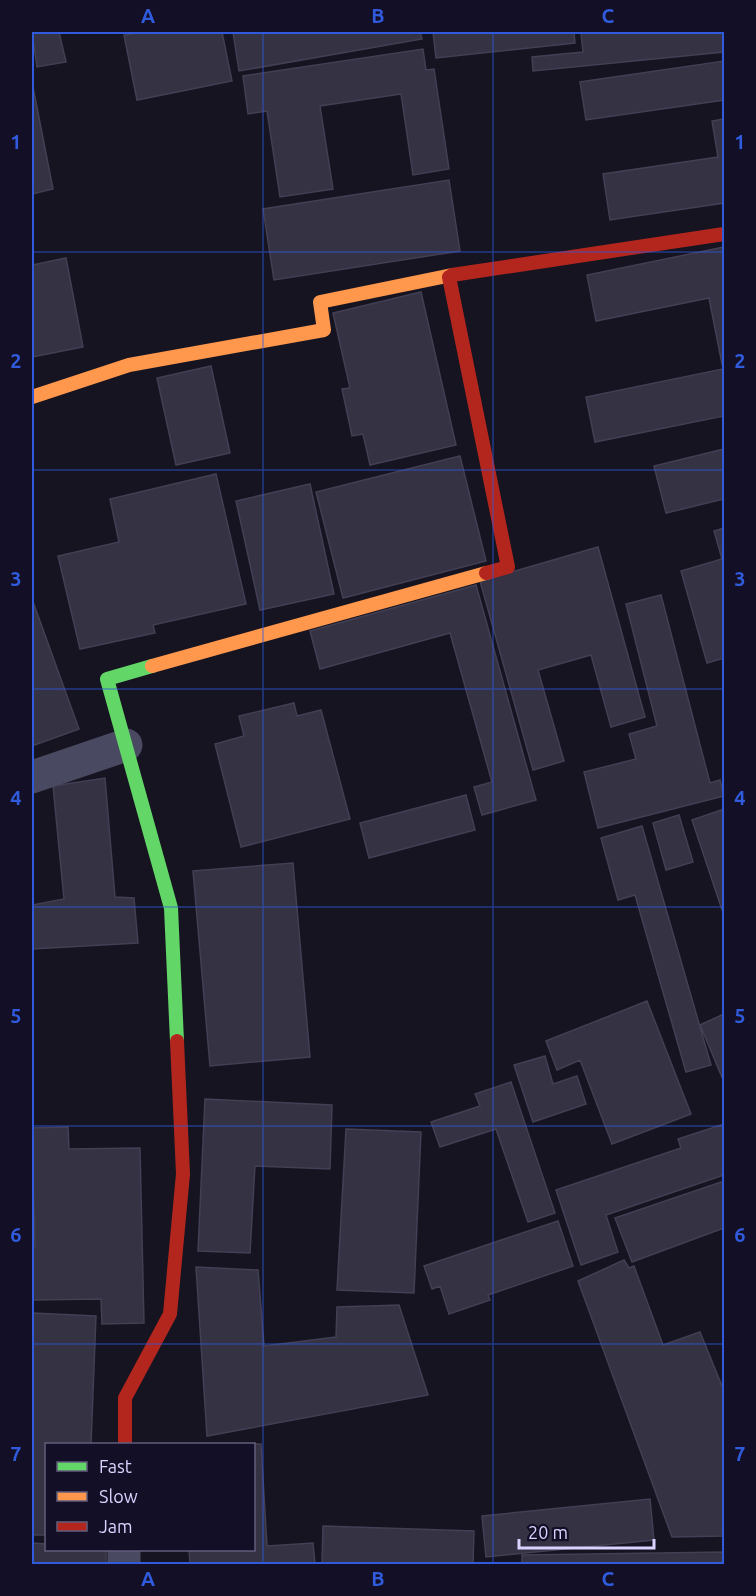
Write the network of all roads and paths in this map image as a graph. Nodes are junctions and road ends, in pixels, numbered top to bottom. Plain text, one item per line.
1 (724, 234) edge
2 (448, 277) junction
3 (32, 397) edge
4 (126, 745) junction
5 (32, 777) edge
6 (124, 1443) edge

1 - 2 street
2 - 3 street
2 - 4 street
4 - 5 street
4 - 6 street

